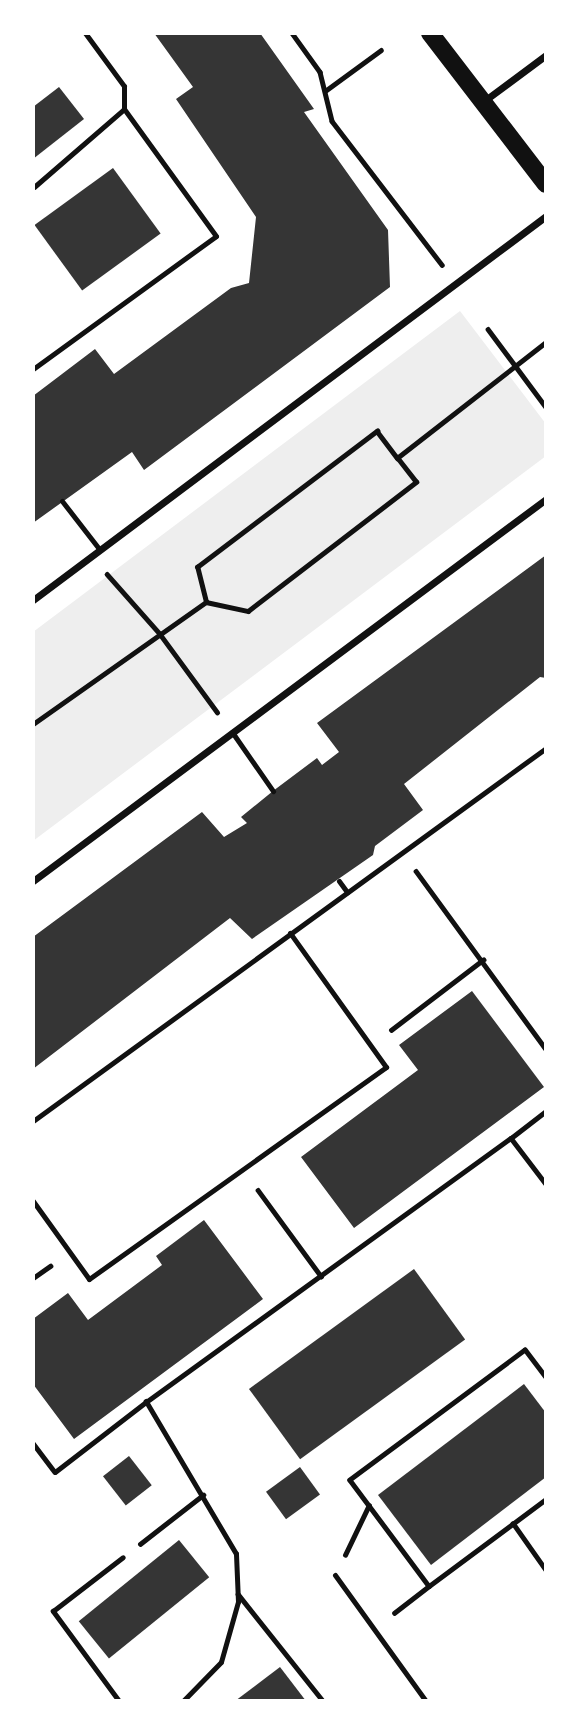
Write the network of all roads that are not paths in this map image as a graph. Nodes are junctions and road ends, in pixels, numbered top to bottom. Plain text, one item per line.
1 (85, 33) edge
2 (430, 33) edge
3 (546, 55) edge
4 (482, 102) junction
5 (124, 109) junction
6 (546, 184) edge
7 (34, 187) edge
8 (546, 216) edge
9 (33, 369) edge
10 (546, 499) edge
11 (62, 501) dead end
12 (100, 550) junction
13 (33, 600) edge
14 (232, 733) junction
15 (546, 748) edge
16 (273, 791) dead end
17 (33, 881) edge
18 (339, 881) dead end
19 (347, 892) junction
20 (290, 933) junction
21 (33, 1121) edge
22 (33, 1201) edge
23 (123, 1557) road end
24 (335, 1575) road end
25 (119, 1701) edge
26 (426, 1701) edge

1 - 5 lane
2 - 4 main road
3 - 4 street
4 - 6 main road
5 - 7 lane
5 - 9 lane
8 - 12 street
10 - 14 street
11 - 12 lane
12 - 13 street
14 - 16 lane
14 - 17 street
15 - 19 lane
18 - 19 lane
19 - 20 lane
20 - 21 lane
20 - 22 lane
23 - 25 lane
24 - 26 lane

